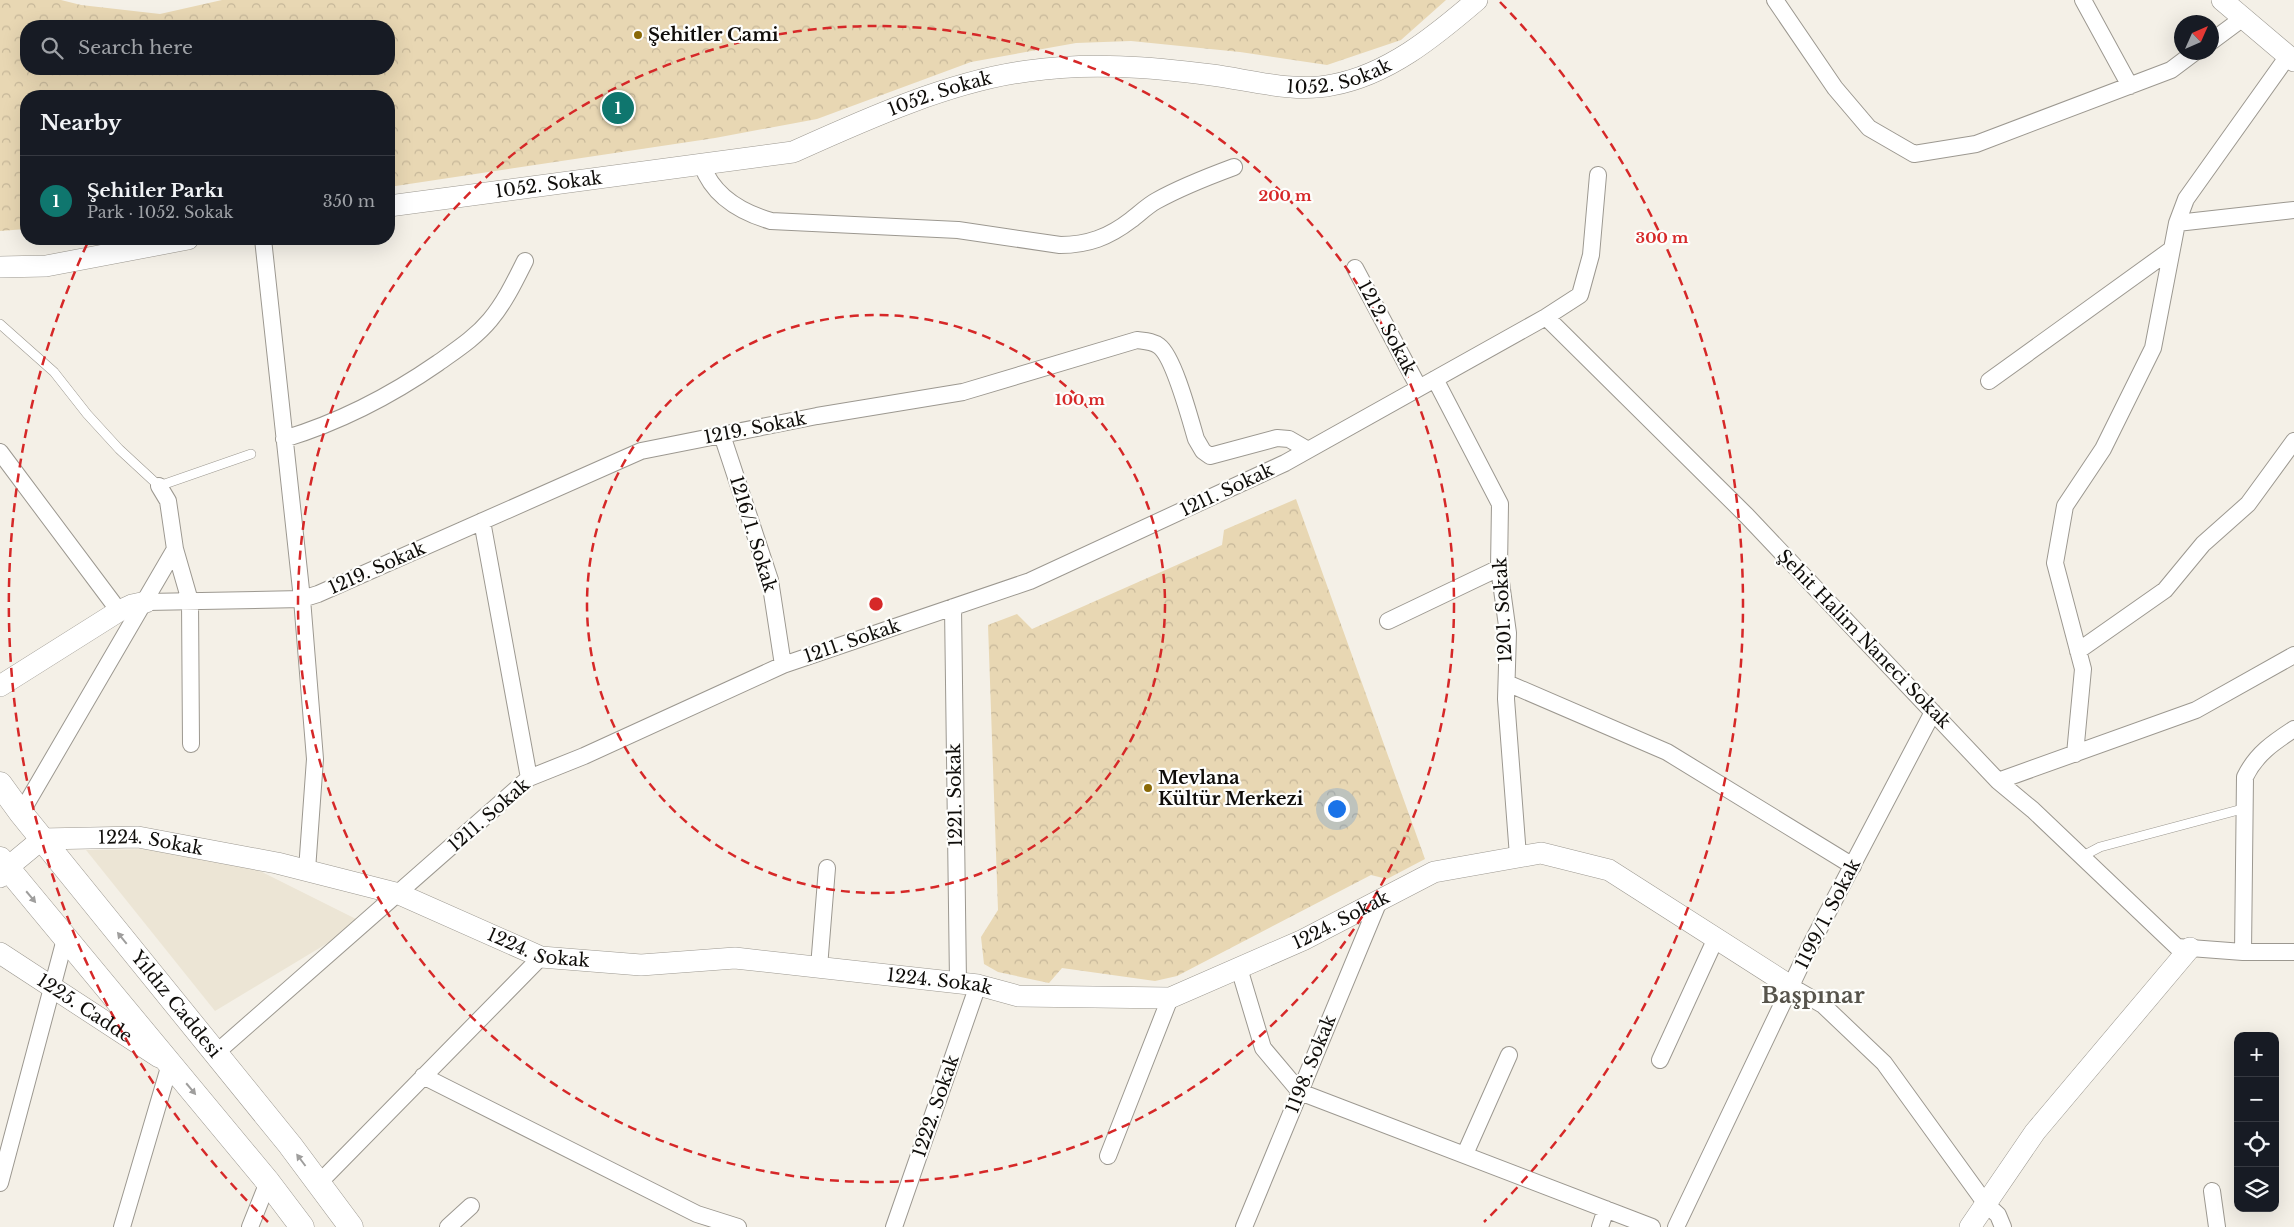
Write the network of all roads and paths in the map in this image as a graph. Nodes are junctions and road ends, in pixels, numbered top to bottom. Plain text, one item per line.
1 (1477, 0) edge
2 (1775, 0) edge
3 (2083, 0) edge
4 (2231, 6) edge
5 (2219, 28) edge
6 (2291, 59) edge
7 (2185, 60) edge
8 (2130, 86) junction
9 (702, 165) junction
10 (1234, 167) dead end
11 (1598, 175) dead end
12 (395, 205) edge
13 (2294, 210) edge
14 (2177, 223) junction
15 (156, 245) edge
16 (264, 245) edge
17 (2172, 250) junction
18 (525, 260) dead end
19 (0, 268) edge
20 (1355, 268) dead end
21 (1546, 317) junction
22 (0, 324) edge
23 (1435, 379) junction
24 (1989, 381) dead end
25 (1419, 388) junction
26 (722, 435) junction
27 (284, 439) junction
28 (2294, 441) edge
29 (1308, 450) junction
30 (0, 452) edge
31 (251, 454) dead end
32 (159, 486) junction
33 (482, 521) junction
34 (175, 549) junction
35 (1499, 568) junction
36 (302, 599) junction
37 (190, 601) junction
38 (146, 602) junction
39 (953, 607) junction
40 (119, 611) junction
41 (1388, 621) dead end
42 (2078, 651) junction
43 (2294, 656) edge
44 (783, 664) junction
45 (1507, 683) junction
46 (0, 686) edge
47 (1933, 712) junction
48 (2294, 729) edge
49 (191, 744) dead end
50 (2075, 754) junction
51 (529, 778) junction
52 (1998, 781) junction
53 (0, 784) edge
54 (2247, 808) junction
55 (21, 813) junction
56 (42, 838) junction
57 (1518, 856) junction
58 (2081, 857) junction
59 (1853, 866) junction
60 (2, 868) edge
61 (827, 868) dead end
62 (306, 870) junction
63 (399, 894) junction
64 (1378, 901) junction
65 (1716, 938) junction
66 (66, 939) junction
67 (2190, 948) junction
68 (0, 952) edge
69 (2243, 952) junction
70 (2294, 952) edge
71 (541, 957) junction
72 (819, 967) junction
73 (1239, 968) junction
74 (968, 983) junction
75 (1792, 987) junction
76 (52, 988) junction
77 (1170, 998) junction
78 (216, 1054) junction
79 (1509, 1055) dead end
80 (1660, 1060) dead end
81 (170, 1064) junction
82 (423, 1076) junction
83 (1300, 1092) junction
84 (1466, 1154) junction
85 (1108, 1156) dead end
86 (268, 1182) junction
87 (0, 1183) edge
88 (319, 1183) junction
89 (2212, 1190) dead end
90 (1986, 1204) junction
91 (471, 1206) dead end
92 (1606, 1209) junction
93 (122, 1227) edge
94 (250, 1227) edge
95 (302, 1227) edge
96 (351, 1227) edge
97 (448, 1227) edge
98 (738, 1227) edge
99 (894, 1227) edge
100 (1244, 1227) edge
101 (1600, 1227) edge
102 (1652, 1227) edge
103 (1676, 1227) edge
104 (1970, 1227) edge
105 (2003, 1227) edge
106 (2216, 1227) edge

1 - 9 street, 1052. Sokak
2 - 8 street
3 - 8 street
4 - 5 street
4 - 6 street
6 - 14 street
7 - 8 street
9 - 10 street
9 - 12 street, 1052. Sokak
11 - 21 street, 1211. Sokak
13 - 14 street
14 - 17 street
15 - 19 street
16 - 27 street
17 - 24 street
17 - 42 street
18 - 27 street
20 - 25 street, 1212. Sokak
21 - 23 street, 1211. Sokak
21 - 47 street, Şehit Halim Naneci Sokak
22 - 32 lane
23 - 25 street, 1211. Sokak
23 - 35 street, 1201. Sokak
25 - 29 street, 1211. Sokak
26 - 29 street, 1219. Sokak
26 - 33 street, 1219. Sokak
26 - 44 street, 1216/1. Sokak
27 - 36 street
28 - 42 street
29 - 39 street, 1211. Sokak
30 - 40 street
31 - 32 lane
32 - 34 street
33 - 36 street, 1219. Sokak
33 - 51 street
34 - 37 street
34 - 38 street
35 - 41 street
35 - 45 street, 1201. Sokak
36 - 37 street, 1219. Sokak
36 - 62 street
37 - 38 street, 1219. Sokak
37 - 49 street
38 - 40 street
38 - 55 street
39 - 44 street, 1211. Sokak
39 - 74 street, 1221. Sokak
40 - 46 street
42 - 50 street
43 - 50 street
44 - 51 street, 1211. Sokak
45 - 57 street, 1201. Sokak
45 - 59 street
47 - 52 street, Şehit Halim Naneci Sokak
47 - 59 street, 1199/1. Sokak
48 - 54 street
50 - 52 street
51 - 63 street, 1211. Sokak
52 - 58 street, Şehit Halim Naneci Sokak
53 - 55 main road, Yıldız Caddesi
54 - 58 lane
54 - 69 street
55 - 56 main road, Yıldız Caddesi
56 - 60 street
56 - 62 street, 1224. Sokak
78 -> 56 main road, Yıldız Caddesi
57 - 64 street, 1224. Sokak
57 - 65 street, 1224. Sokak
58 - 67 street, Şehit Halim Naneci Sokak
59 - 75 street, 1199/1. Sokak
60 -> 66 main road
61 - 72 street
62 - 63 street, 1224. Sokak
63 - 71 street, 1224. Sokak
63 - 78 street, 1211. Sokak
64 - 73 street, 1224. Sokak
64 - 83 street, 1198. Sokak
65 - 75 street, 1224. Sokak
65 - 80 street
66 - 76 street
66 - 81 main road
67 - 69 street, Şehit Halim Naneci Sokak
67 - 90 street
68 - 76 street, 1225. Cadde
69 - 70 street, Şehit Halim Naneci Sokak
71 - 72 street, 1224. Sokak
71 - 82 street
72 - 74 street, 1224. Sokak
73 - 77 street, 1224. Sokak
73 - 83 street
74 - 77 street, 1224. Sokak
74 - 99 street, 1222. Sokak
75 - 90 street
75 - 103 street, 1199/1. Sokak
76 - 81 street, 1225. Cadde
76 - 87 street
77 - 85 street
88 -> 78 main road, Yıldız Caddesi
79 - 84 street
81 -> 86 main road
81 - 93 street
82 - 88 street
82 - 98 street
83 - 84 street
83 - 100 street, 1198. Sokak
84 - 92 street
86 - 94 street
86 - 95 main road
88 - 96 main road, Yıldız Caddesi
89 - 106 street
90 - 104 street
90 - 105 street
91 - 97 street
92 - 101 street
92 - 102 street

